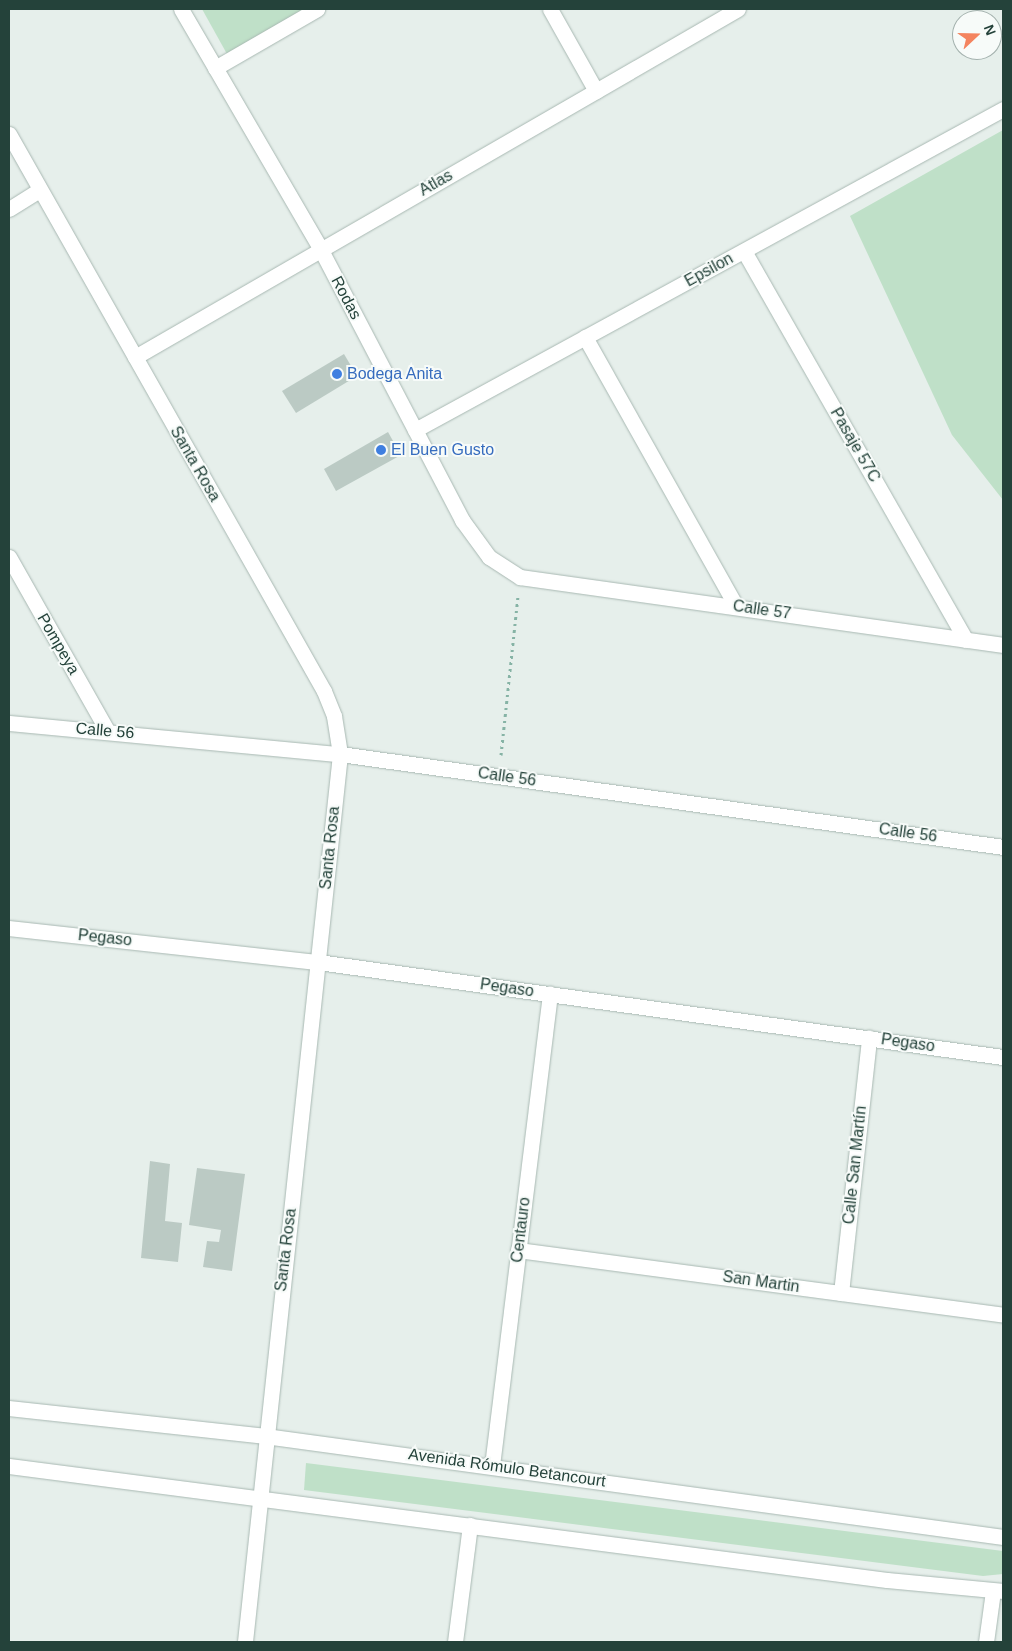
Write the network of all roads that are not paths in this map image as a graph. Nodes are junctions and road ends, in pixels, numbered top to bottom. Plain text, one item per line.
1 (181, 9) edge
2 (317, 9) edge
3 (550, 9) edge
4 (738, 9) edge
5 (215, 68) junction
6 (596, 91) junction
7 (1003, 109) edge
8 (9, 134) edge
9 (39, 190) junction
10 (9, 209) edge
11 (321, 250) junction
12 (744, 250) junction
13 (585, 337) junction
14 (135, 358) junction
15 (415, 430) junction
16 (9, 557) edge
17 (520, 577) joint
18 (736, 606) junction
19 (966, 640) junction
20 (1003, 646) edge
21 (9, 723) edge
22 (108, 732) junction
23 (340, 754) junction
24 (1003, 847) edge
25 (9, 928) edge
26 (318, 962) junction
27 (550, 994) junction
28 (869, 1038) junction
29 (1003, 1056) edge
30 (518, 1250) junction
31 (841, 1293) junction
32 (1003, 1314) edge
33 (9, 1408) edge
34 (265, 1436) junction
35 (9, 1466) edge
36 (492, 1466) junction
37 (259, 1497) junction
38 (470, 1525) junction
39 (1003, 1537) edge
40 (998, 1591) edge
41 (245, 1642) edge
42 (455, 1642) edge
43 (986, 1642) edge

1 - 5 street, Rodas
2 - 5 street
3 - 6 street
4 - 6 street, Atlas
5 - 11 street, Rodas
6 - 11 street, Atlas
7 - 12 street, Epsilon
8 - 9 street, Santa Rosa
9 - 10 street
9 - 14 street, Santa Rosa
11 - 14 street, Atlas
11 - 15 street, Rodas
12 - 13 street, Epsilon
12 - 19 street, Pasaje 57C
13 - 15 street, Epsilon
13 - 18 street
14 - 23 street, Santa Rosa
15 - 17 street, Rodas
16 - 22 street, Pompeya
17 - 18 street, Calle 57
18 - 19 street, Calle 57
19 - 20 street, Calle 57
21 - 22 street, Calle 56
22 - 23 street, Calle 56
23 - 24 street, Calle 56
23 - 26 street, Santa Rosa
25 - 26 street, Pegaso
26 - 27 street, Pegaso
26 - 34 street, Santa Rosa
27 - 28 street, Pegaso
27 - 30 street, Centauro
28 - 29 street, Pegaso
28 - 31 street, Calle San Martín
30 - 31 street, San Martin
30 - 36 street, Centauro
31 - 32 street, San Martin
33 - 34 street, Avenida Rómulo Betancourt
34 - 36 street, Avenida Rómulo Betancourt
34 - 37 street, Santa Rosa
35 - 37 street
36 - 39 street, Avenida Rómulo Betancourt
37 - 38 street
37 - 41 street, Santa Rosa
38 - 40 street
38 - 42 street
40 - 43 street

